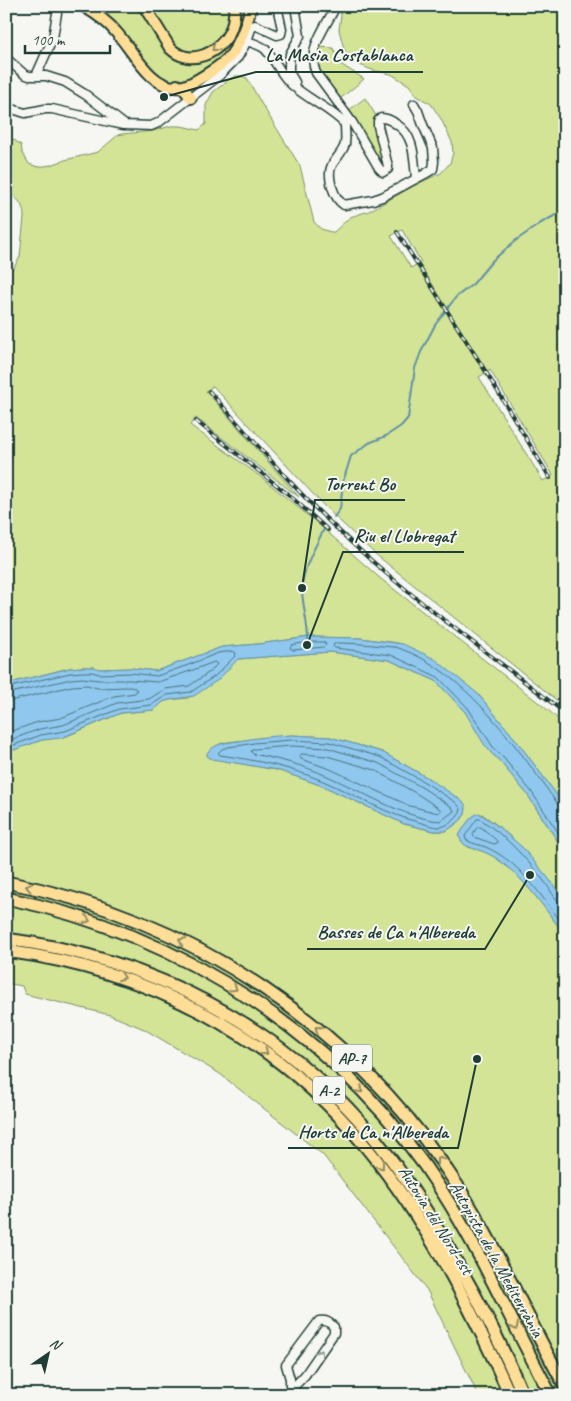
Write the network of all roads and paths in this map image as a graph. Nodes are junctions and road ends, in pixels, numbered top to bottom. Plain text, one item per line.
1 (83, 6) edge
2 (144, 6) edge
3 (234, 6) edge
4 (246, 6) edge
5 (251, 6) edge
6 (277, 6) edge
7 (295, 6) edge
8 (336, 6) edge
9 (58, 12) dead end
10 (245, 37) junction
11 (236, 47) junction
12 (6, 58) edge
13 (197, 74) junction
14 (36, 76) junction
15 (165, 81) junction
16 (185, 96) junction
17 (308, 97) junction
18 (414, 104) dead end
19 (6, 107) edge
20 (348, 123) junction
21 (125, 125) junction
22 (416, 178) junction
23 (6, 882) edge
24 (6, 898) edge
25 (6, 939) edge
26 (6, 951) edge
27 (288, 1373) junction
28 (305, 1375) junction
29 (565, 1386) edge
30 (288, 1392) edge
31 (510, 1395) edge
32 (523, 1395) edge
33 (551, 1395) edge

1 - 15 main road
3 -> 2 main road
4 - 10 main road
5 - 10 main road
6 - 10 street
7 - 17 street
8 - 20 street
9 - 14 street
10 - 11 main road
10 - 16 street
10 - 17 street
11 - 13 main road
11 - 16 main road
12 - 14 street
13 - 15 main road
13 - 16 main road
14 - 21 street
15 - 16 main road
16 - 21 street
17 - 20 street
18 - 22 street
19 - 21 street
20 - 22 street
20 - 22 street
29 -> 23 highway, Autopista de la Mediterrània / AP-7
24 -> 33 highway, Autopista de la Mediterrània / AP-7
25 - 32 highway, Autovia del Nord-est / A-2
26 -> 31 highway, Autovia del Nord-est / A-2
27 - 28 street
28 -> 27 street
27 - 30 street
28 - 30 street

